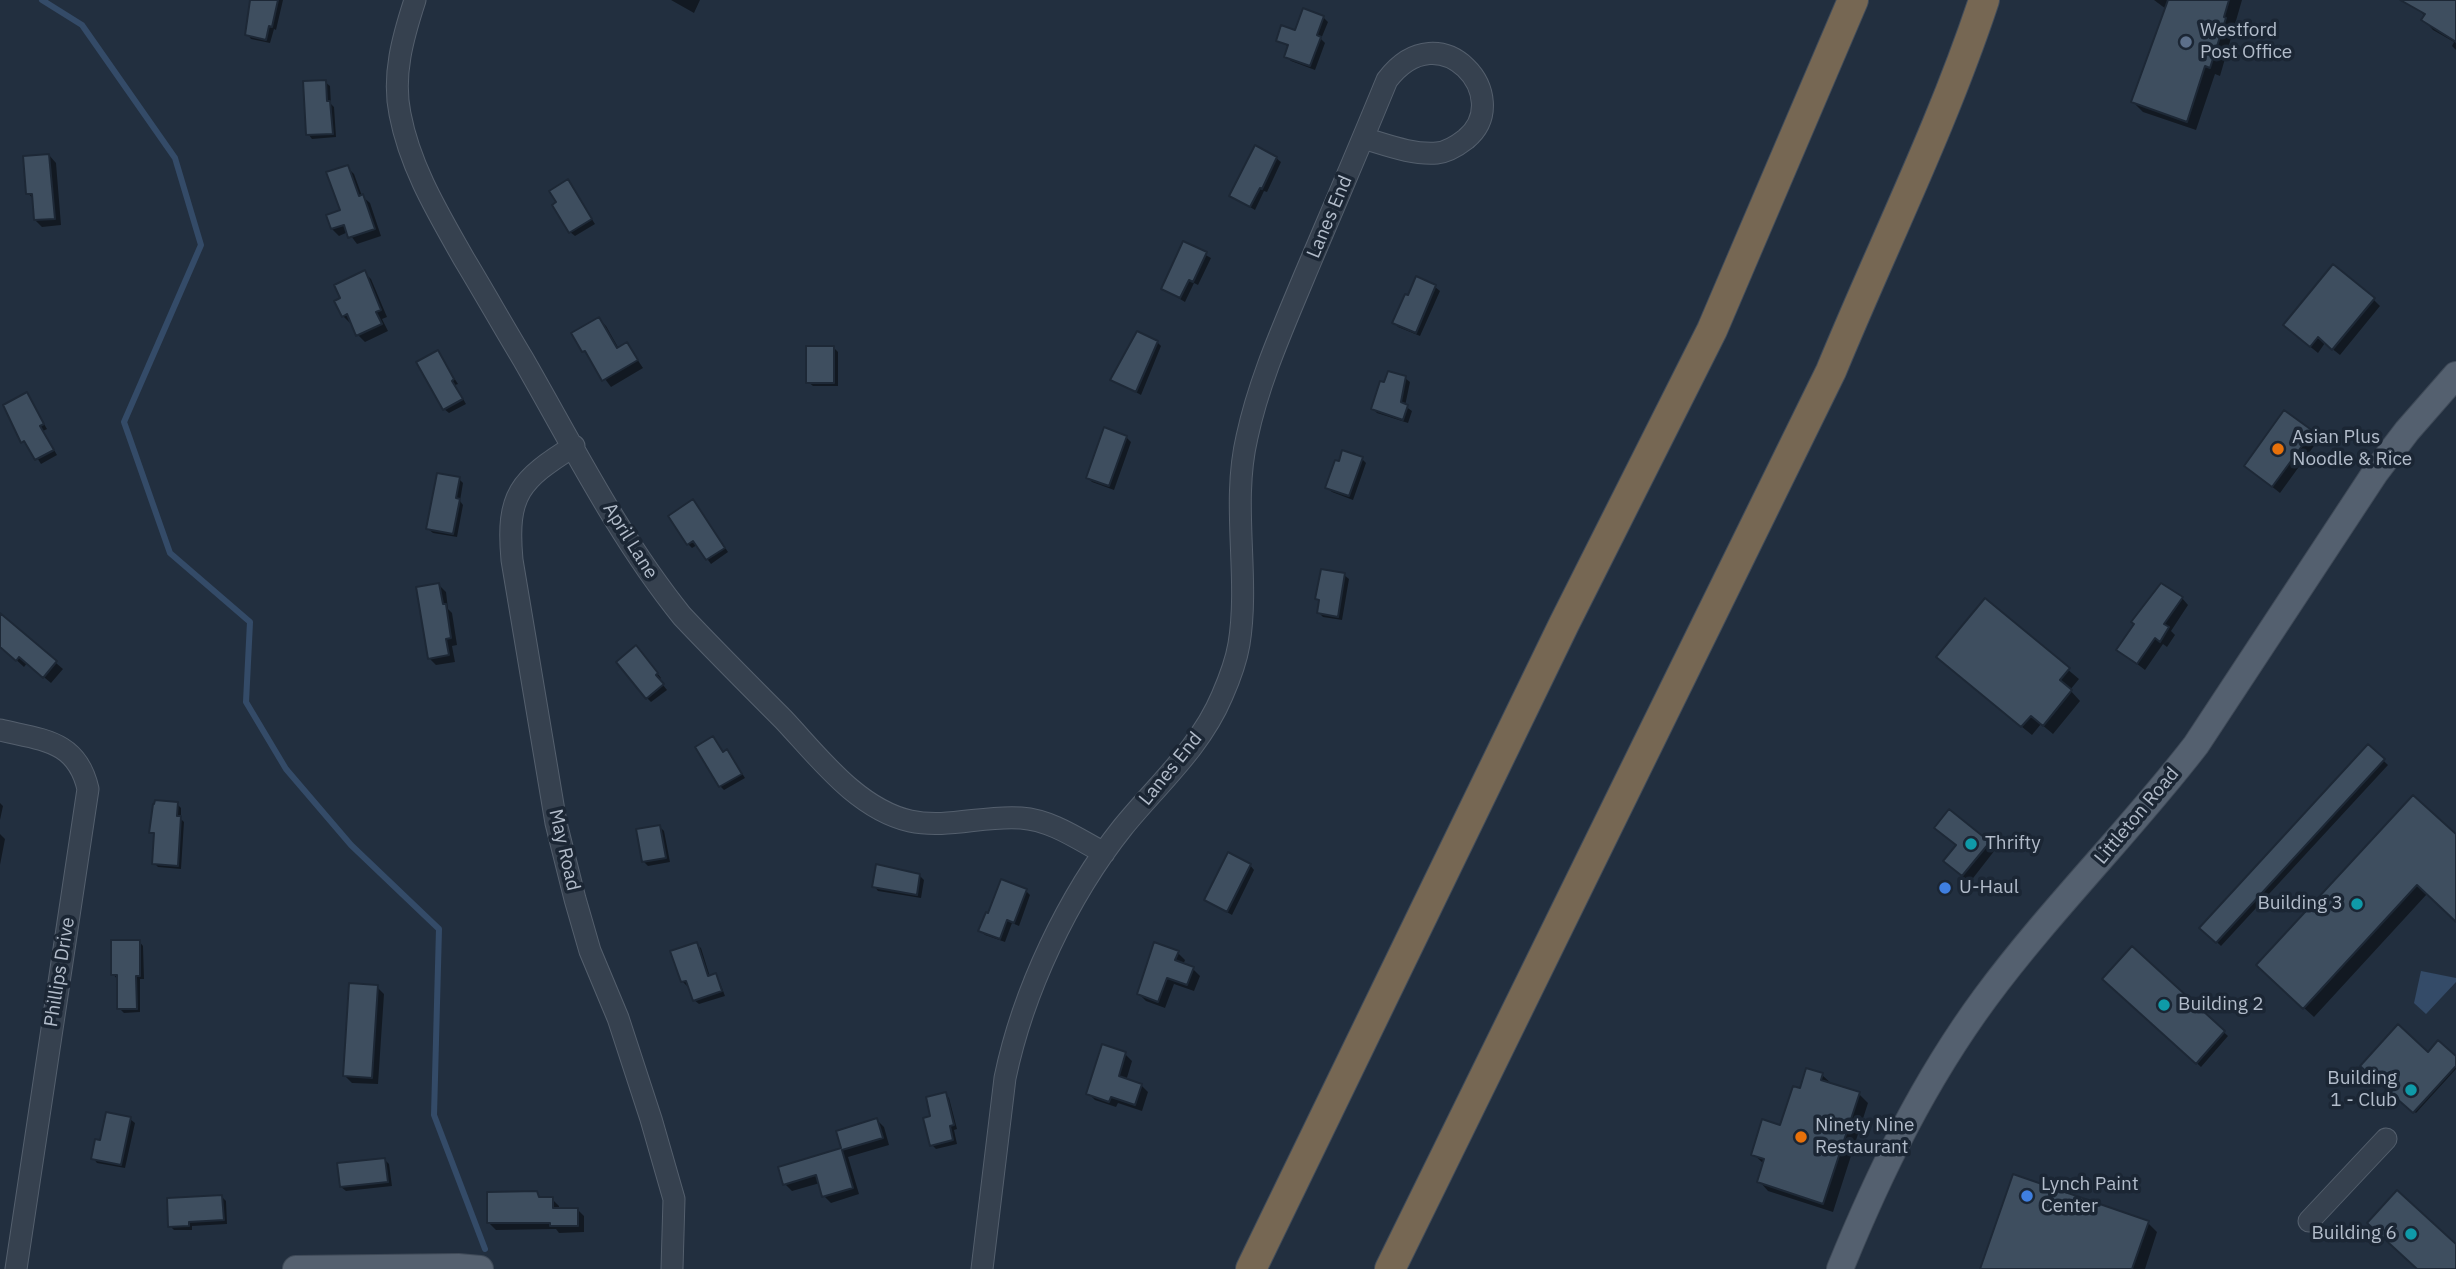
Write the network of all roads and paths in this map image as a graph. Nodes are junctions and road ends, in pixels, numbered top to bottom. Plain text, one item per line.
1 (415, 0) edge
2 (1853, 0) edge
3 (1984, 0) edge
4 (1363, 138) junction
5 (2456, 375) edge
6 (574, 446) junction
7 (0, 730) edge
8 (1104, 853) junction
9 (2386, 1139) dead end
10 (2309, 1221) dead end
11 (1255, 1261) edge
12 (1391, 1268) edge
13 (16, 1269) edge
14 (296, 1269) edge
15 (480, 1269) edge
16 (672, 1269) edge
17 (982, 1269) edge
18 (1840, 1269) edge

1 - 6 street, April Lane
2 - 11 highway
3 - 12 highway
4 - 4 street, Lanes End
4 - 8 street, Lanes End
5 - 18 main road, Littleton Road
6 - 8 street, April Lane
6 - 16 street, May Road
7 - 13 street, Phillips Drive
8 - 17 street, Lanes End
9 - 10 street
14 - 15 main road

